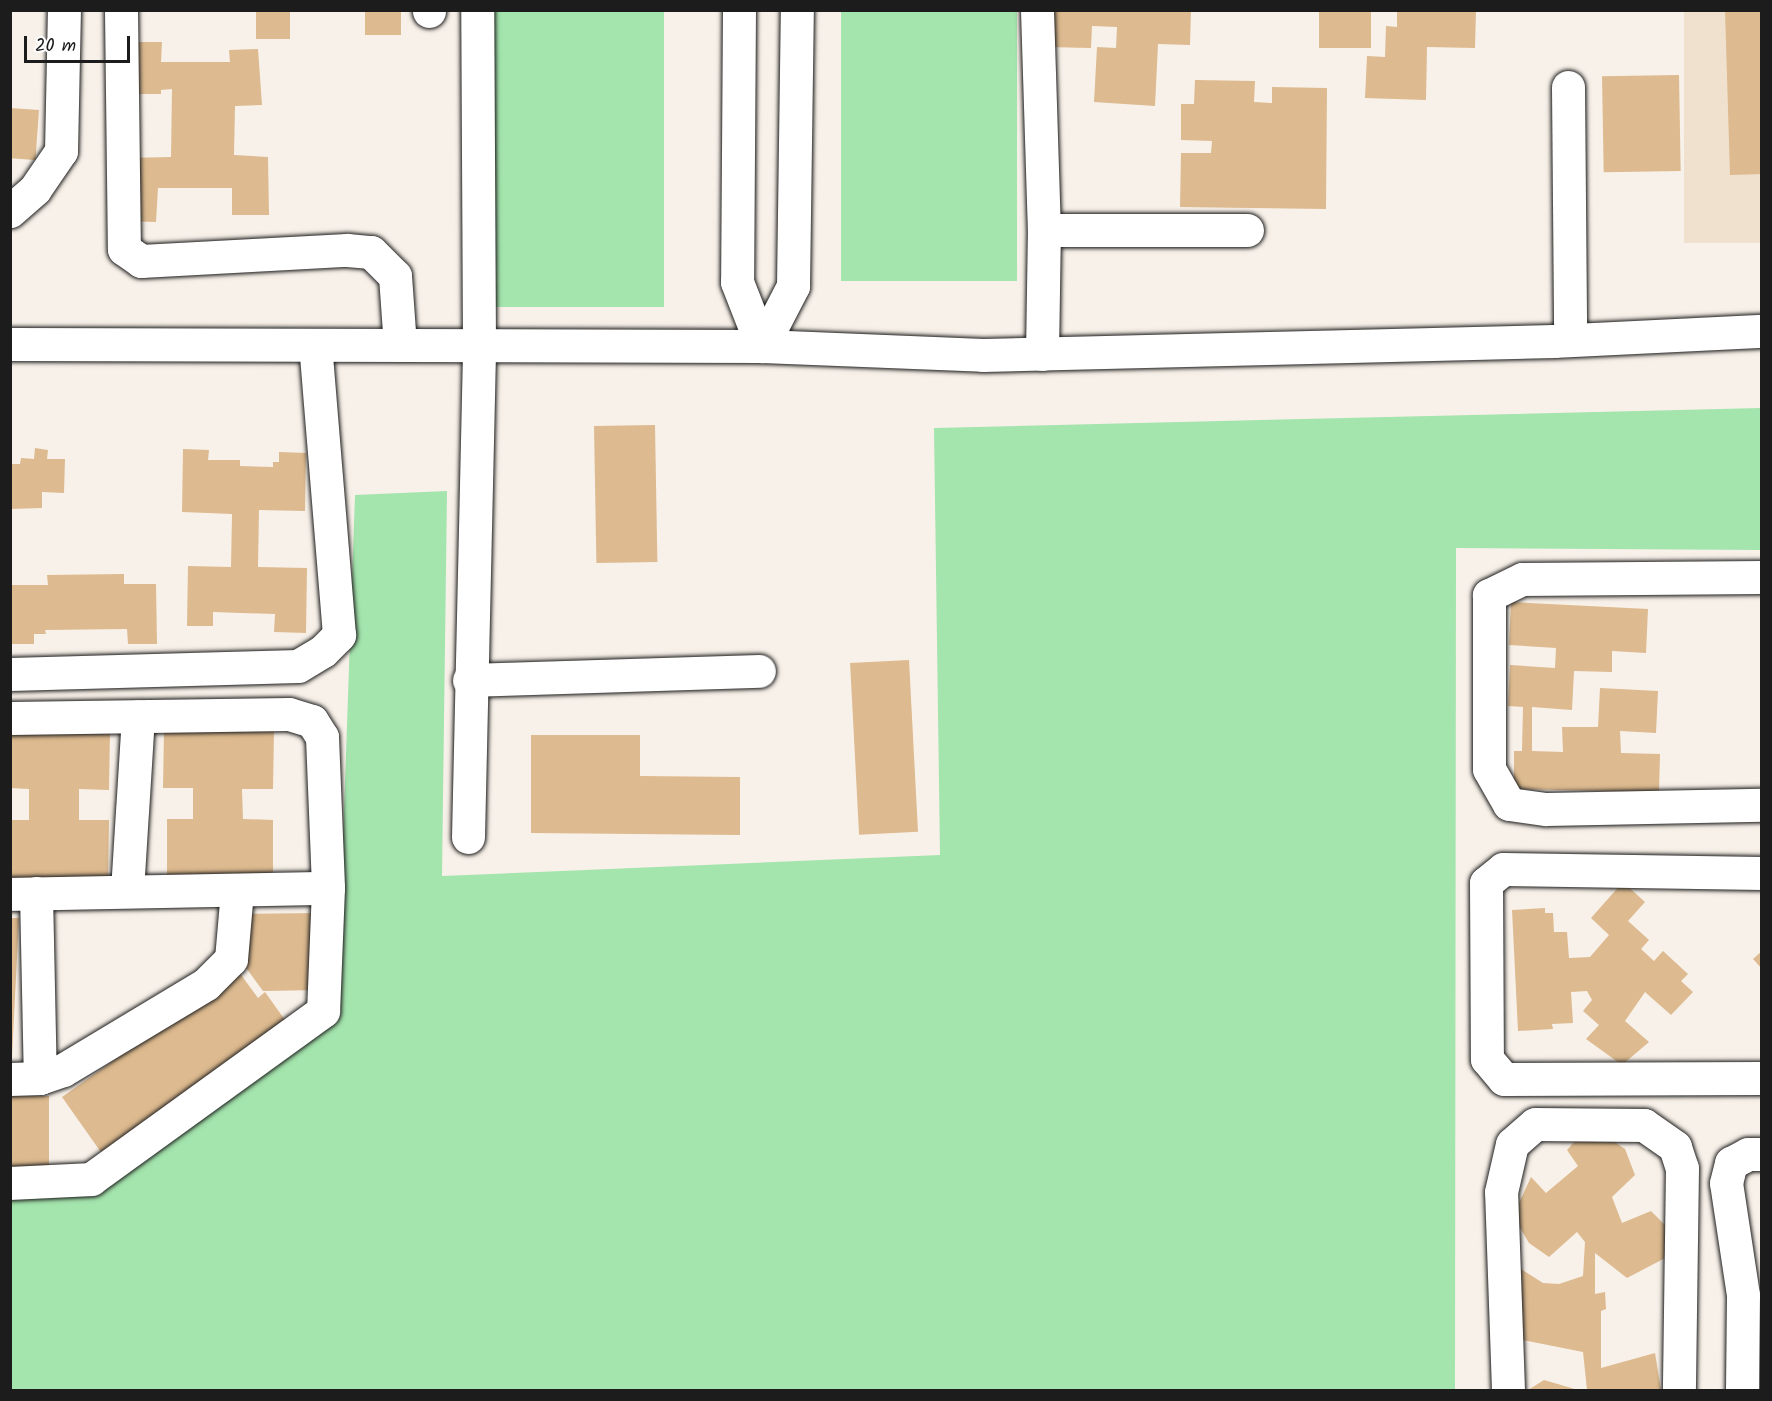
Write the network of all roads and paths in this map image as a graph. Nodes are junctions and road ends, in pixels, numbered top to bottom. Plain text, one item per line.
1 (64, 10) edge
2 (121, 10) edge
3 (477, 10) edge
4 (739, 10) edge
5 (796, 10) edge
6 (1037, 10) edge
7 (1568, 87) dead end
8 (10, 211) edge
9 (1044, 230) junction
10 (1247, 230) dead end
11 (1761, 331) edge
12 (1570, 340) junction
13 (10, 344) edge
14 (315, 345) junction
15 (400, 345) junction
16 (479, 345) junction
17 (762, 346) junction
18 (1042, 354) junction
19 (1761, 577) edge
20 (759, 671) dead end
21 (10, 674) edge
22 (469, 680) junction
23 (138, 716) junction
24 (10, 718) edge
25 (1761, 805) edge
26 (468, 837) dead end
27 (1761, 873) edge
28 (328, 888) junction
29 (237, 890) junction
30 (127, 891) junction
31 (23, 894) edge
32 (1761, 1078) edge
33 (25, 1079) edge
34 (1761, 1154) edge
35 (10, 1183) edge
36 (1508, 1390) edge
37 (1679, 1390) edge
38 (1742, 1390) edge

1 - 8 street
2 - 15 street
3 - 16 street
4 - 17 street
5 - 17 street
6 - 9 street
7 - 12 street
9 - 10 street
9 - 18 street
11 - 12 street
12 - 18 street
13 - 14 street
14 - 15 street
14 - 21 street
15 - 16 street
16 - 17 street
16 - 22 street
17 - 18 street
19 - 25 street
20 - 22 street
22 - 26 street
23 - 24 street
23 - 28 street
23 - 30 street
27 - 32 street
28 - 29 street
28 - 35 street
29 - 30 street
29 - 33 street
30 - 31 street
31 - 33 street
34 - 38 street
36 - 37 street

